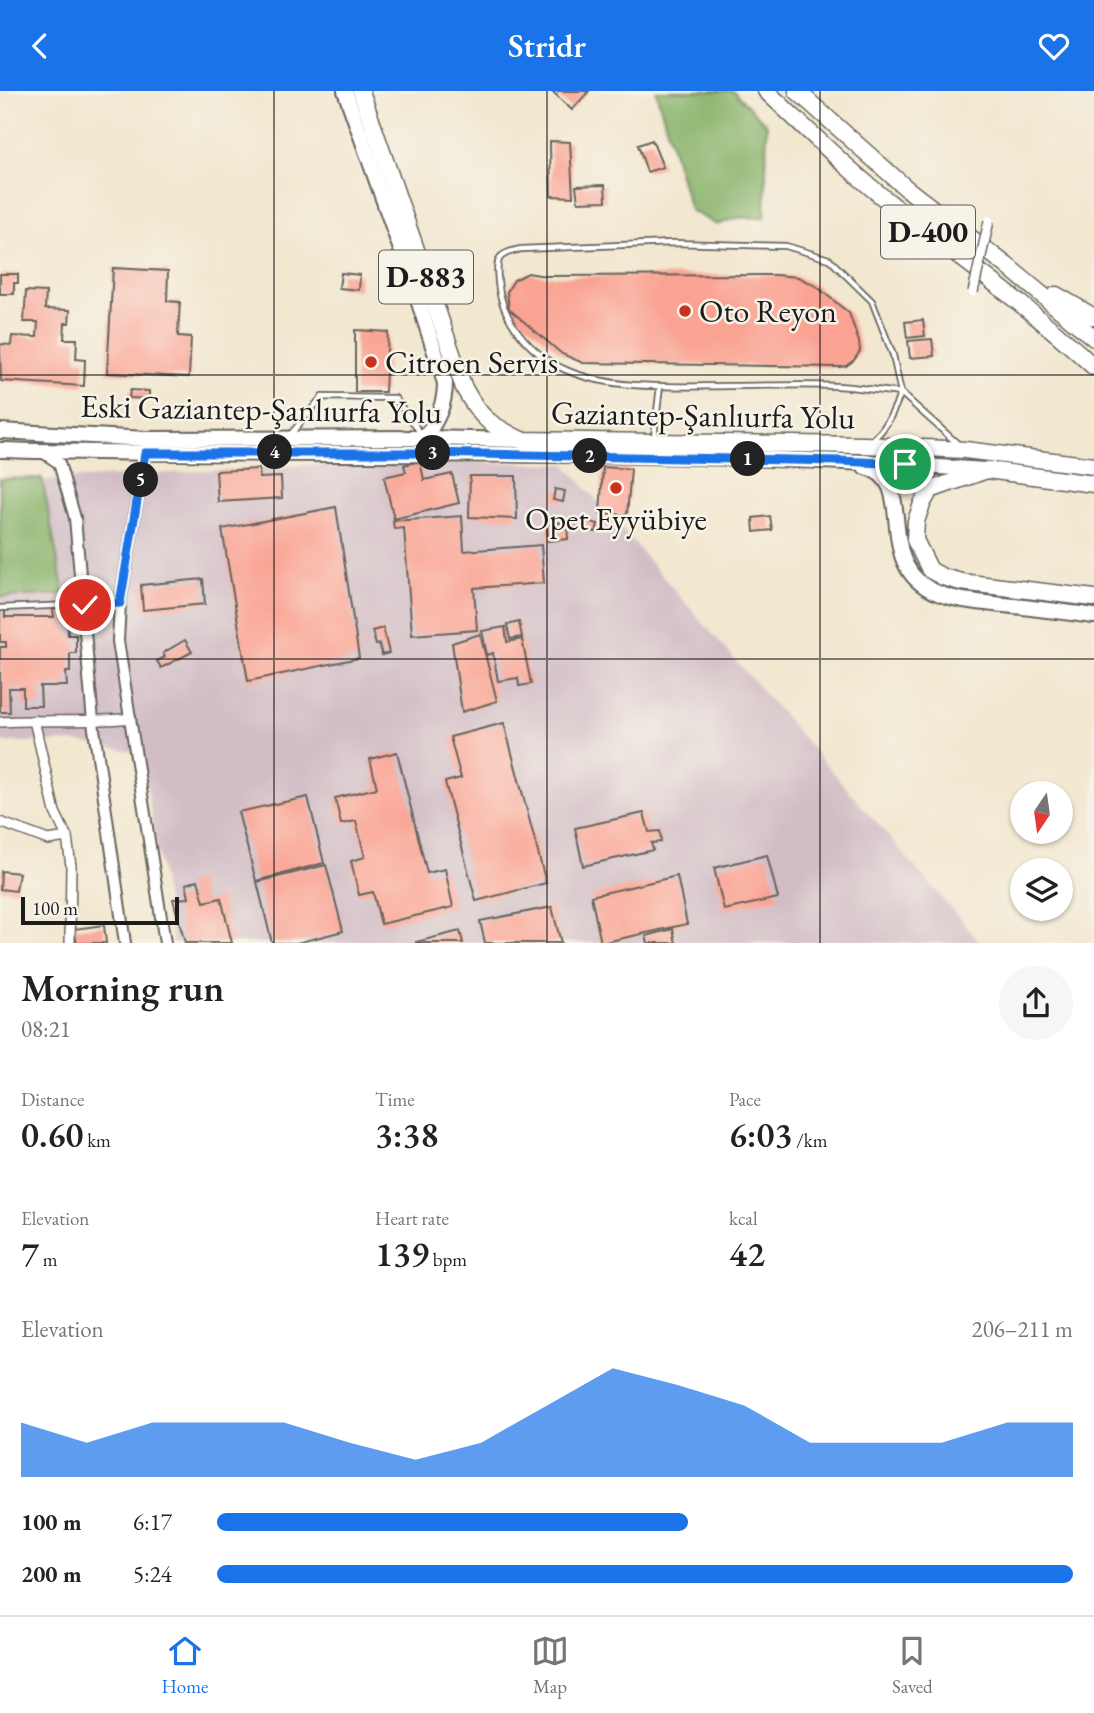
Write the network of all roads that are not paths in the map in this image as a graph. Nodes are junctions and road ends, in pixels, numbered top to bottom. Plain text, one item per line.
1 (345, 91) edge
2 (361, 91) edge
3 (766, 91) edge
4 (797, 91) edge
5 (989, 221) dead end
6 (1006, 265) junction
7 (973, 292) dead end
8 (1094, 317) edge
9 (1094, 338) edge
10 (1094, 367) edge
11 (660, 386) junction
12 (901, 393) junction
13 (0, 431) edge
14 (288, 438) junction
15 (425, 438) junction
16 (521, 440) junction
17 (654, 442) junction
18 (865, 445) junction
19 (0, 450) edge
20 (965, 450) junction
21 (41, 451) junction
22 (145, 453) junction
23 (840, 461) junction
24 (1094, 466) edge
25 (988, 471) junction
26 (1094, 484) edge
27 (1094, 598) edge
28 (120, 603) junction
29 (85, 605) junction
30 (0, 608) edge
31 (1094, 616) edge
32 (131, 718) junction
33 (34, 720) junction
34 (0, 722) edge
35 (93, 722) junction
36 (0, 822) edge
37 (67, 837) junction
38 (70, 943) edge
39 (125, 943) edge
40 (165, 943) edge

1 - 15 main road
2 - 16 highway, D-883
3 - 10 highway, D-400
4 - 6 highway, D-400
5 - 7 street, bridge
6 - 8 highway, D-400
6 - 9 highway
11 - 12 lane
11 - 12 lane
11 - 17 lane
12 - 18 lane
12 - 20 lane
13 - 14 main road, Eski Gaziantep-Şanlıurfa Yolu
14 - 15 main road, Eski Gaziantep-Şanlıurfa Yolu
14 - 15 lane
15 - 16 main road, Eski Gaziantep-Şanlıurfa Yolu
16 - 17 highway, Gaziantep-Şanlıurfa Yolu / D-883
17 - 18 highway, Gaziantep-Şanlıurfa Yolu / D-883
18 - 20 highway, Gaziantep-Şanlıurfa Yolu / D-883
19 - 21 main road, Eski Gaziantep-Şanlıurfa Yolu
20 - 24 highway, Gaziantep-Şanlıurfa Yolu / D-883
21 - 22 main road, Eski Gaziantep-Şanlıurfa Yolu
21 - 29 street
22 - 23 main road, Eski Gaziantep-Şanlıurfa Yolu
22 - 28 street
23 - 25 main road, Eski Gaziantep-Şanlıurfa Yolu
23 - 31 main road
25 - 26 highway
25 - 27 highway
28 - 29 lane
28 - 32 street
29 - 30 lane
29 - 35 street
32 - 35 street
32 - 40 street
33 - 34 street
33 - 35 street
33 - 37 street
35 - 39 street
36 - 37 street
37 - 38 street

